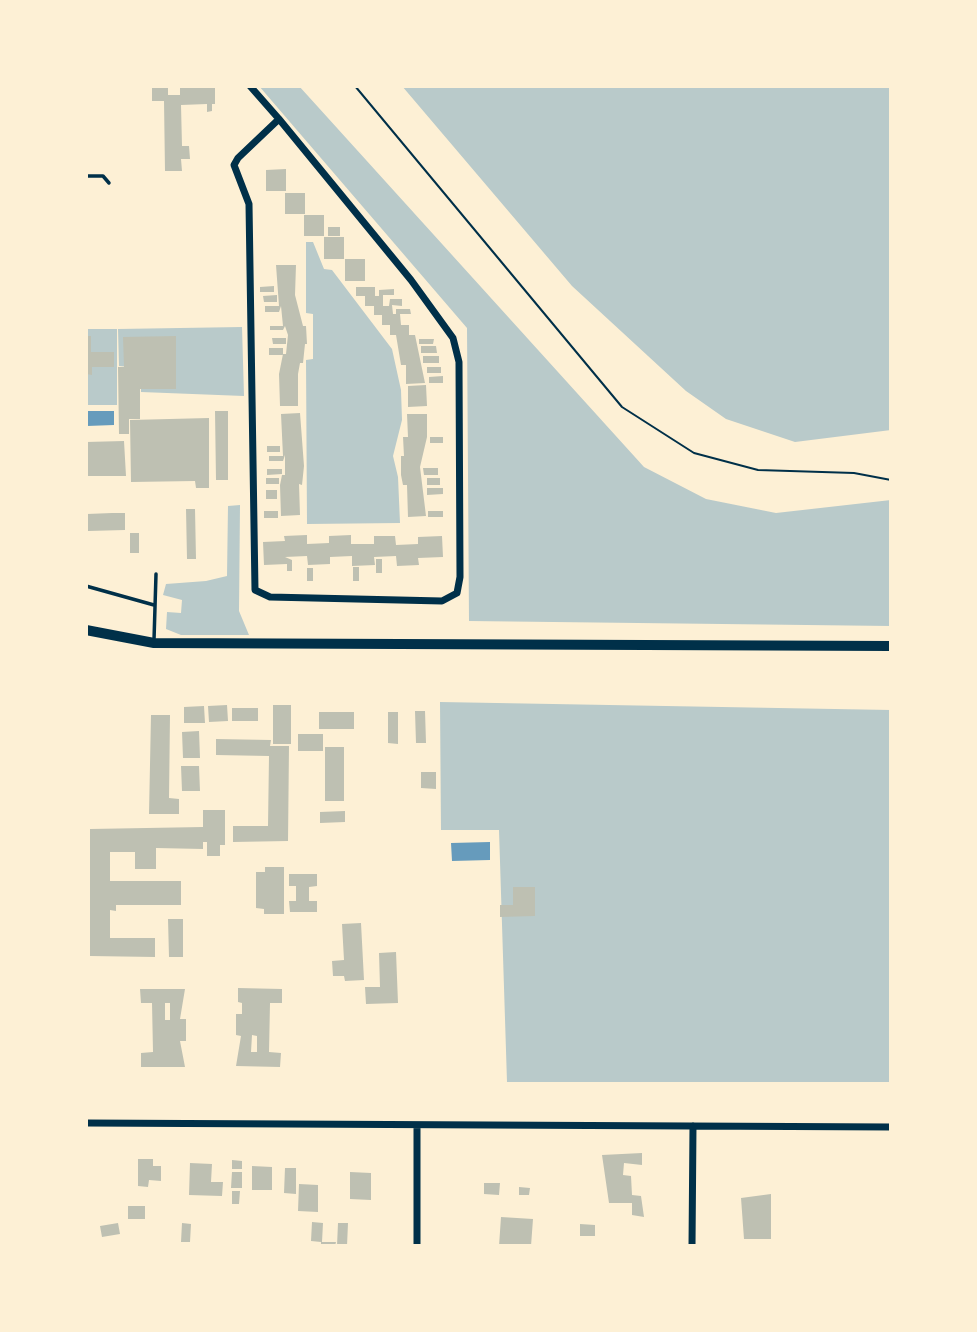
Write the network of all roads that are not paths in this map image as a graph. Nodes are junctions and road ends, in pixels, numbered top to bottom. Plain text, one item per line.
1 (250, 86) edge
2 (279, 119) junction
3 (86, 176) edge
4 (109, 183) dead end
5 (156, 574) dead end
6 (86, 586) edge
7 (154, 605) junction
8 (86, 629) edge
9 (154, 643) junction
10 (891, 646) edge
11 (86, 1123) edge
12 (417, 1125) junction
13 (693, 1126) junction
14 (891, 1127) edge
15 (417, 1246) edge
16 (692, 1246) edge

1 - 2 street
2 - 2 street
3 - 4 lane
5 - 7 lane
6 - 7 lane
7 - 9 lane
8 - 9 main road
9 - 10 main road
11 - 12 street
12 - 13 street
12 - 15 street
13 - 14 street
13 - 16 street

